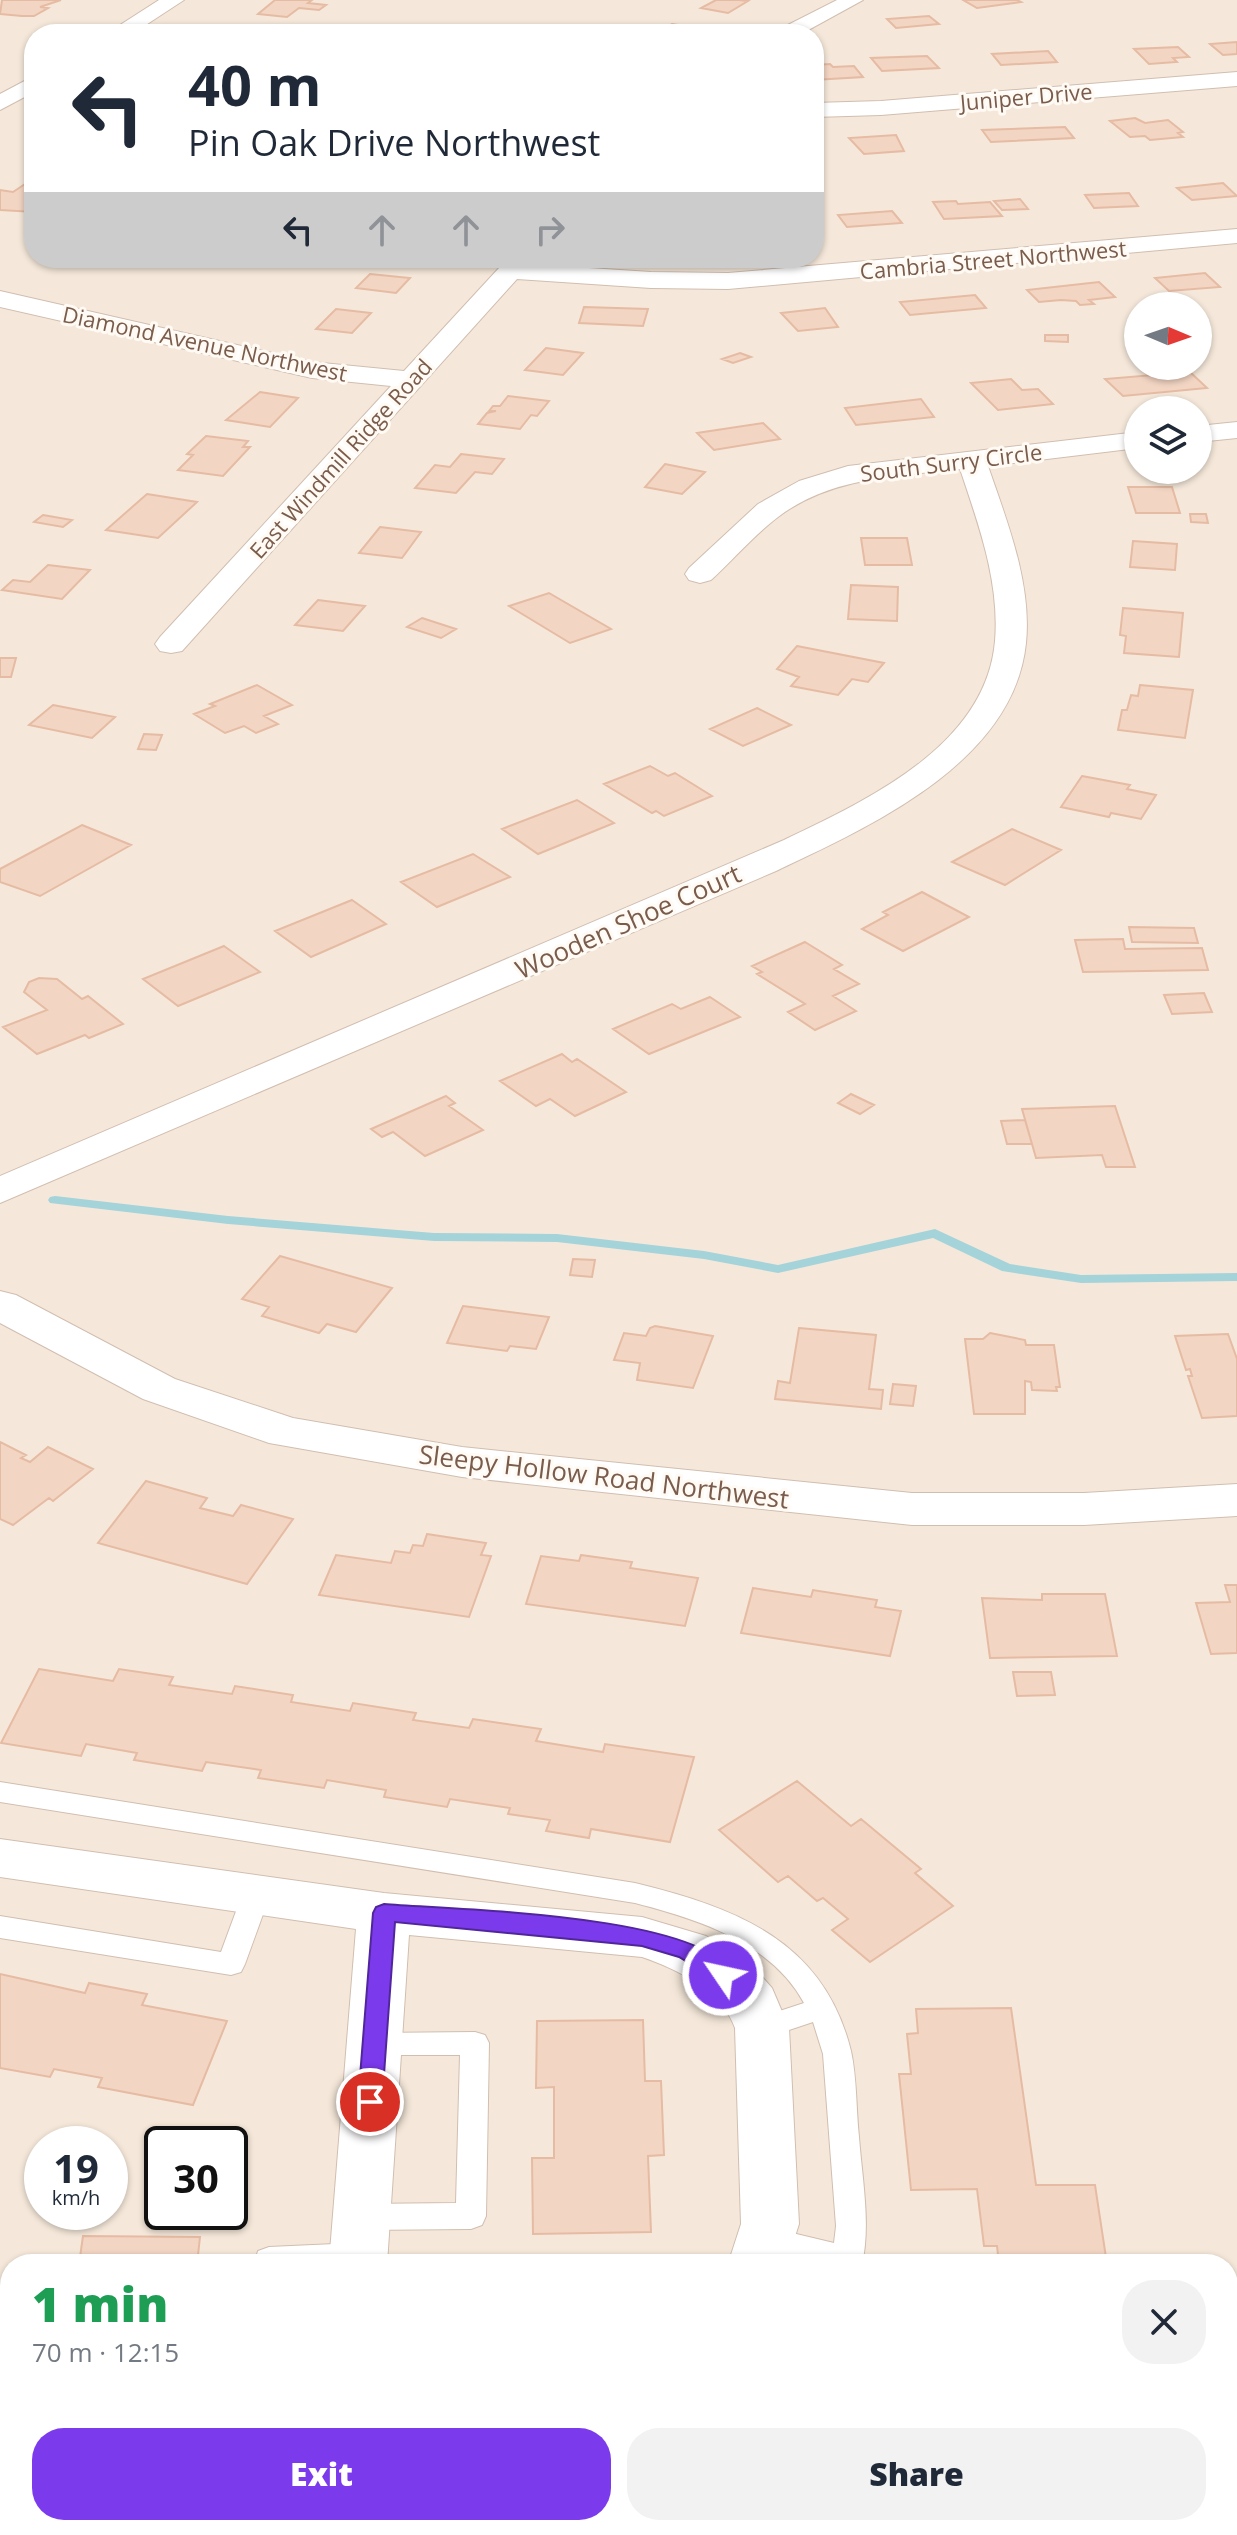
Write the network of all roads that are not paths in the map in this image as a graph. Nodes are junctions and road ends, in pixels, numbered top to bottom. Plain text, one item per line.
1 (174, 0) edge
2 (853, 0) edge
3 (134, 24) edge
4 (805, 24) edge
5 (1237, 79) edge
6 (24, 89) edge
7 (0, 103) edge
8 (824, 110) edge
9 (1237, 236) edge
10 (510, 268) edge
11 (541, 268) edge
12 (0, 299) edge
13 (411, 380) junction
14 (1237, 430) edge
15 (1212, 433) edge
16 (1124, 442) edge
17 (971, 458) junction
18 (700, 574) dead end
19 (171, 644) dead end
20 (0, 1191) edge
21 (0, 1305) edge
22 (1237, 1500) edge
23 (0, 1792) edge
24 (0, 1858) edge
25 (256, 1895) junction
26 (384, 1913) junction
27 (648, 1917) junction
28 (0, 1927) edge
29 (823, 2008) junction
30 (762, 2028) junction
31 (374, 2044) junction
32 (359, 2246) edge
33 (762, 2252) edge
34 (308, 2254) edge
35 (849, 2254) edge

1 - 3 street
2 - 4 street
5 - 8 street, Juniper Drive
6 - 7 street
9 - 11 street, Cambria Street Northwest
10 - 13 street, East Windmill Ridge Road
12 - 13 street, Diamond Avenue Northwest
13 - 19 street, East Windmill Ridge Road
14 - 15 street
16 - 17 street, South Surry Circle
17 - 18 street, South Surry Circle
17 - 20 street, Wooden Shoe Court
21 - 22 street, Sleepy Hollow Road Northwest
23 - 27 lane
24 - 25 street
25 - 26 street
25 - 28 lane
26 - 27 street
26 - 31 street
27 - 29 lane
27 - 30 street
29 - 30 lane
29 - 35 lane
30 - 33 street
31 - 32 street
31 - 32 lane
32 - 34 lane

